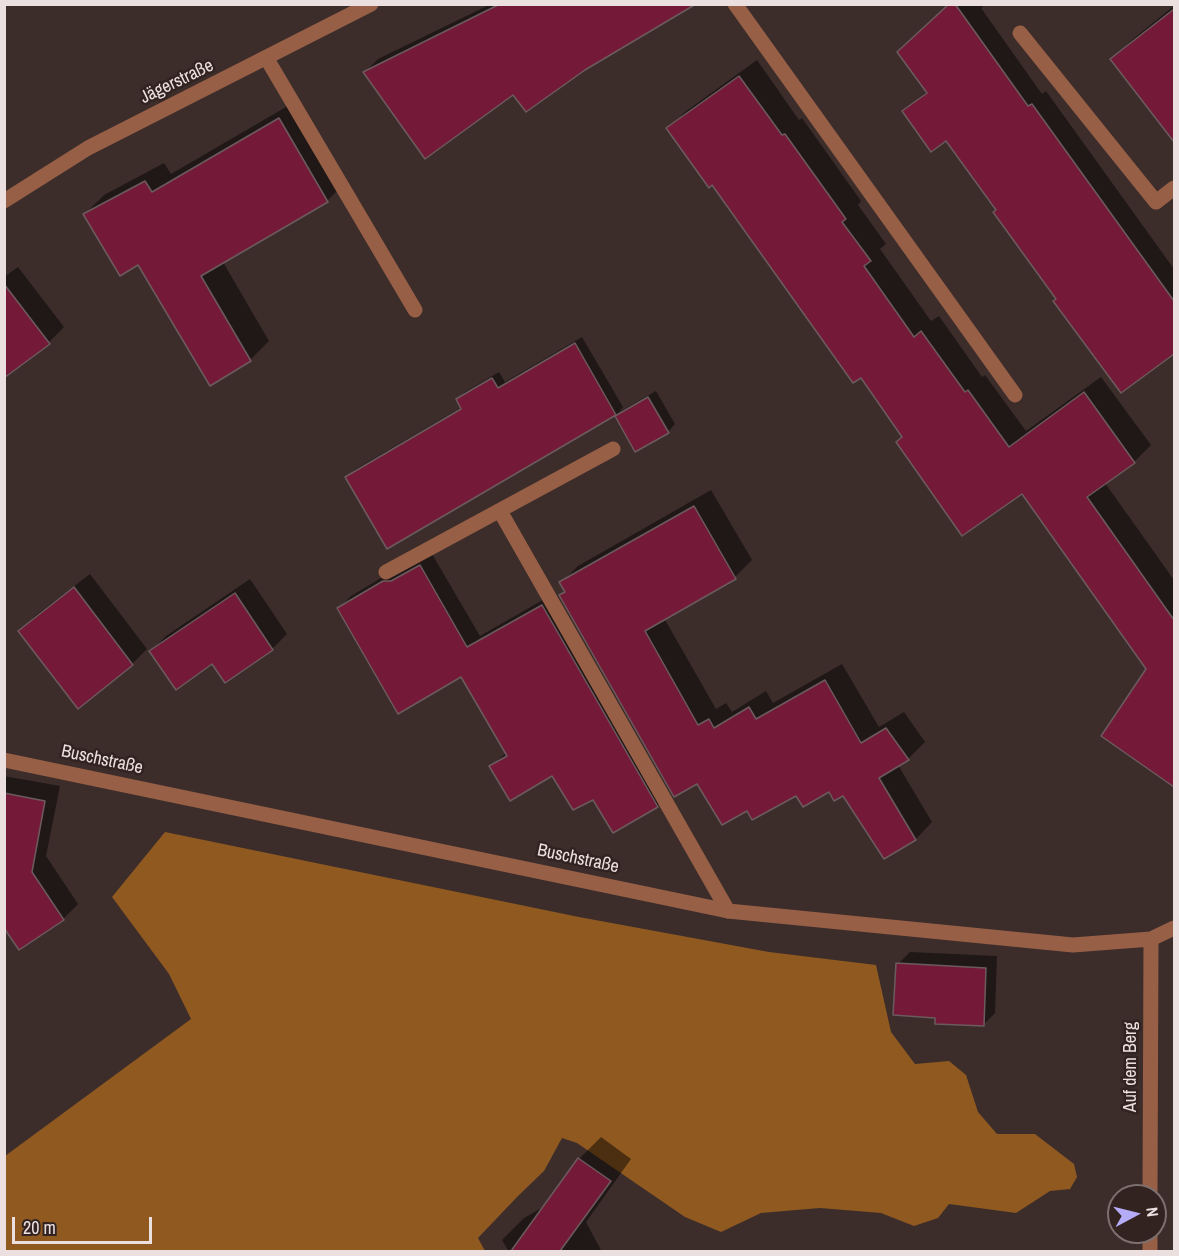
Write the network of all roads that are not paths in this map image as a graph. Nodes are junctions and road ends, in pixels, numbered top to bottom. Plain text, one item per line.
1 (371, 4) edge
2 (735, 4) edge
3 (1020, 33) dead end
4 (267, 59) junction
5 (1174, 188) edge
6 (4, 201) edge
7 (415, 310) dead end
8 (1015, 395) dead end
9 (613, 448) dead end
10 (500, 511) junction
11 (386, 572) dead end
12 (4, 760) edge
13 (728, 910) junction
14 (1174, 928) edge
15 (1151, 939) junction
16 (1150, 1184) edge

1 - 4 street, Jägerstraße
2 - 8 street
3 - 5 street
4 - 6 street, Jägerstraße
4 - 7 street
9 - 10 street
10 - 11 street
10 - 13 street
12 - 13 street, Buschstraße
13 - 15 street, Buschstraße
14 - 15 street
15 - 16 street, Auf dem Berg

